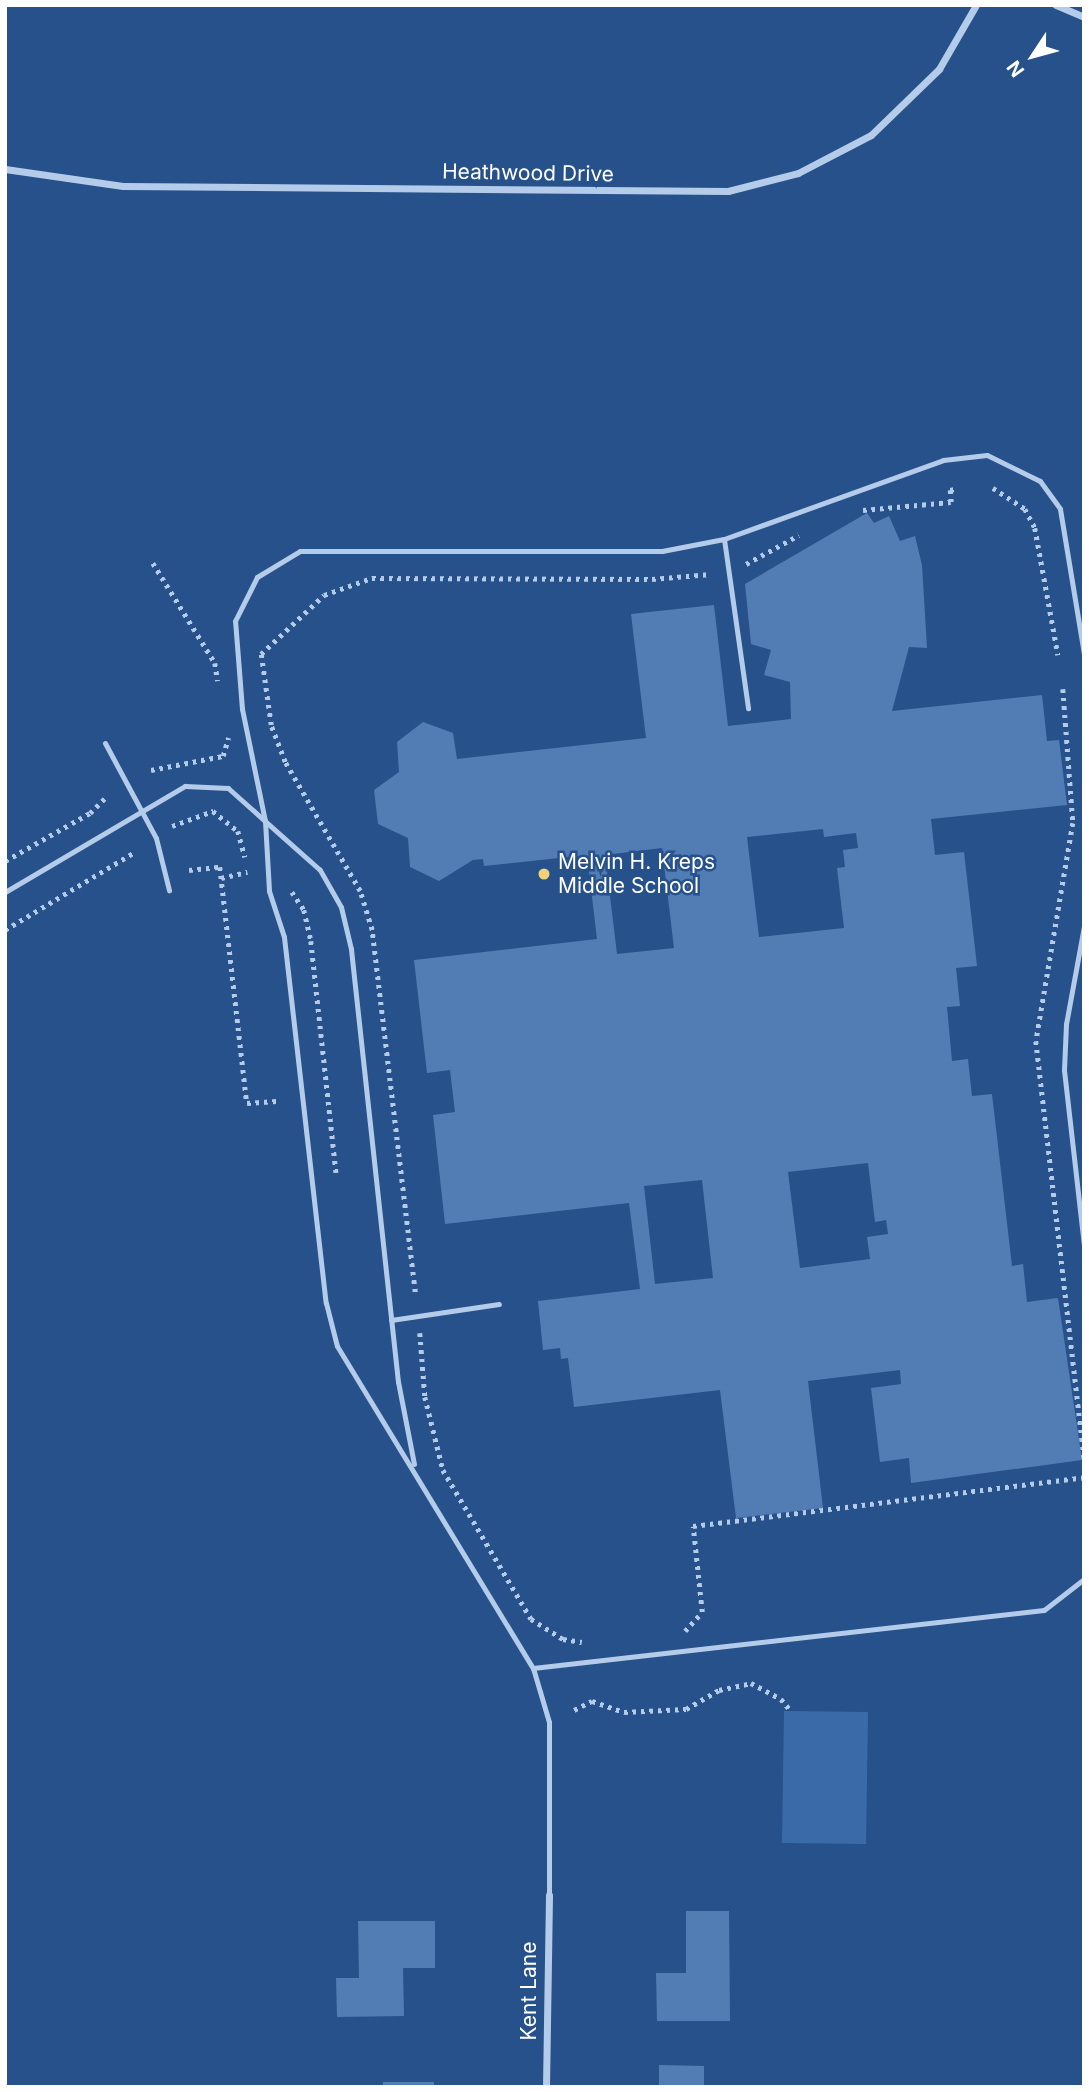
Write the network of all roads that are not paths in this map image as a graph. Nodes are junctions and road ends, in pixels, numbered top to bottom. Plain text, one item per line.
1 (976, 5) edge
2 (1056, 5) edge
3 (1084, 17) edge
4 (5, 169) edge
5 (724, 538) junction
6 (1084, 654) edge
7 (748, 708) dead end
8 (105, 743) dead end
9 (144, 812) junction
10 (265, 821) junction
11 (169, 890) dead end
12 (5, 892) edge
13 (1084, 926) edge
14 (1084, 1245) edge
15 (499, 1304) dead end
16 (391, 1320) junction
17 (414, 1464) junction
18 (1084, 1579) edge
19 (533, 1668) junction
20 (549, 1895) joint
21 (546, 2087) edge

1 - 4 street, Heathwood Drive
2 - 3 street
5 - 6 lane
5 - 7 lane
5 - 10 lane
8 - 9 lane
9 - 10 lane
9 - 11 lane
9 - 12 lane
10 - 16 lane
10 - 17 lane
13 - 14 lane
15 - 16 lane
16 - 17 lane
17 - 19 lane
18 - 19 lane
19 - 20 lane
20 - 21 street, Kent Lane

